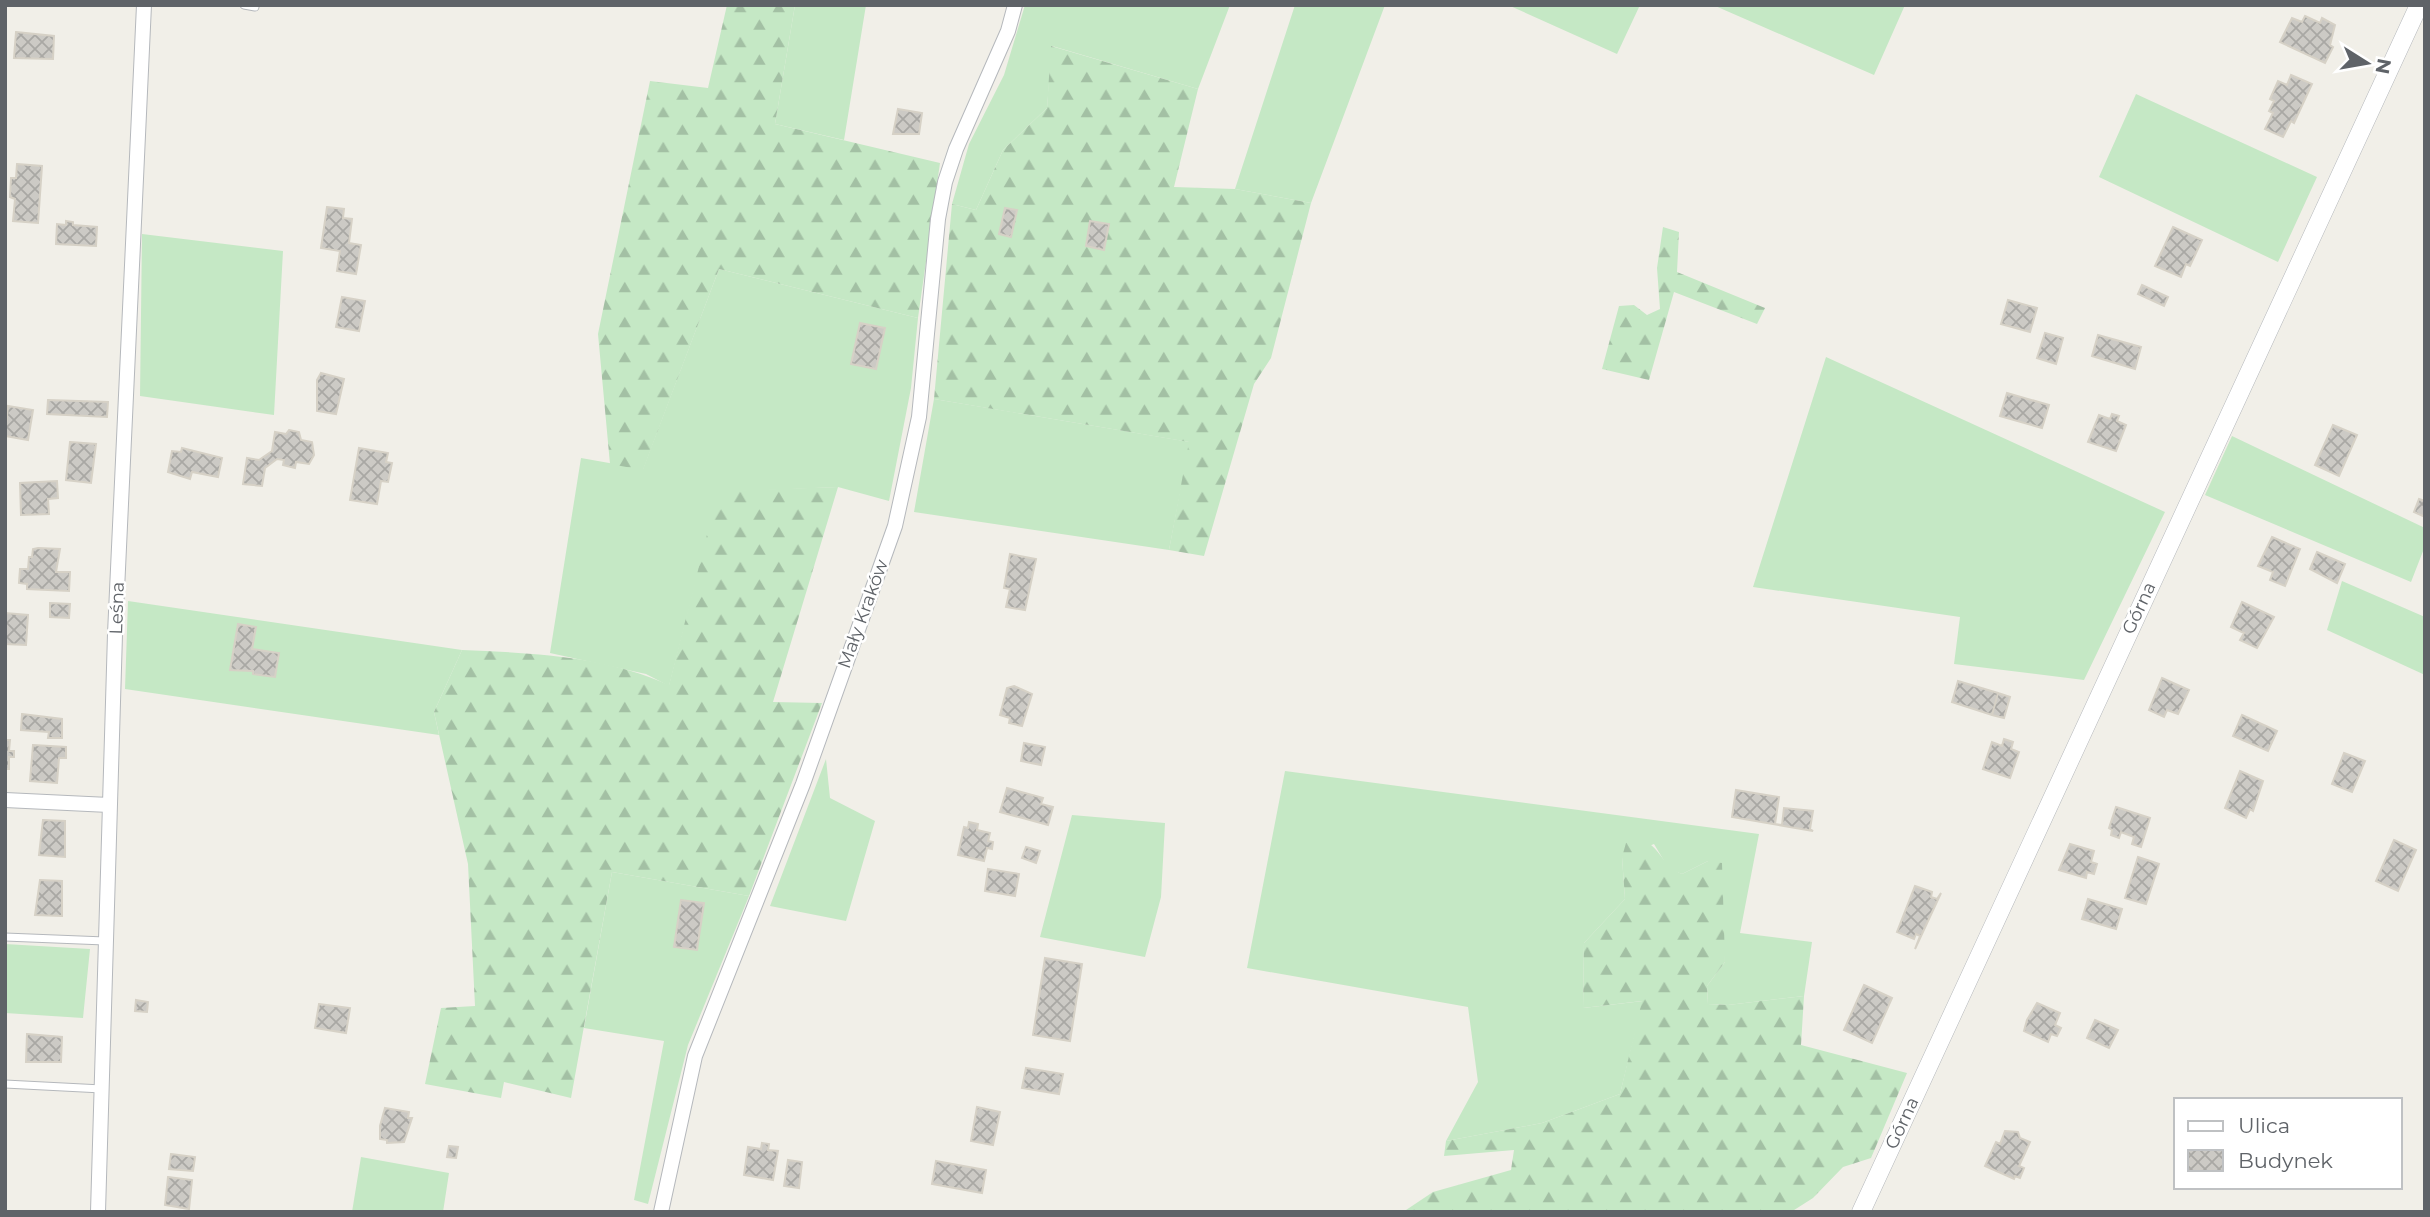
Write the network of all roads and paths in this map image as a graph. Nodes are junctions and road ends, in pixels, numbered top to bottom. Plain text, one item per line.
1 (144, 5) edge
2 (244, 5) edge
3 (1015, 5) edge
4 (2419, 5) edge
5 (256, 7) dead end
6 (5, 800) edge
7 (109, 805) junction
8 (5, 937) edge
9 (105, 941) junction
10 (5, 1084) edge
11 (102, 1089) junction
12 (98, 1212) edge
13 (661, 1212) edge
14 (1861, 1212) edge

1 - 7 street, Leśna
2 - 5 lane
3 - 13 street, Mały Kraków
4 - 14 street, Górna
6 - 7 street
7 - 9 street, Leśna
8 - 9 lane
9 - 11 street, Leśna
10 - 11 lane
11 - 12 street, Leśna

